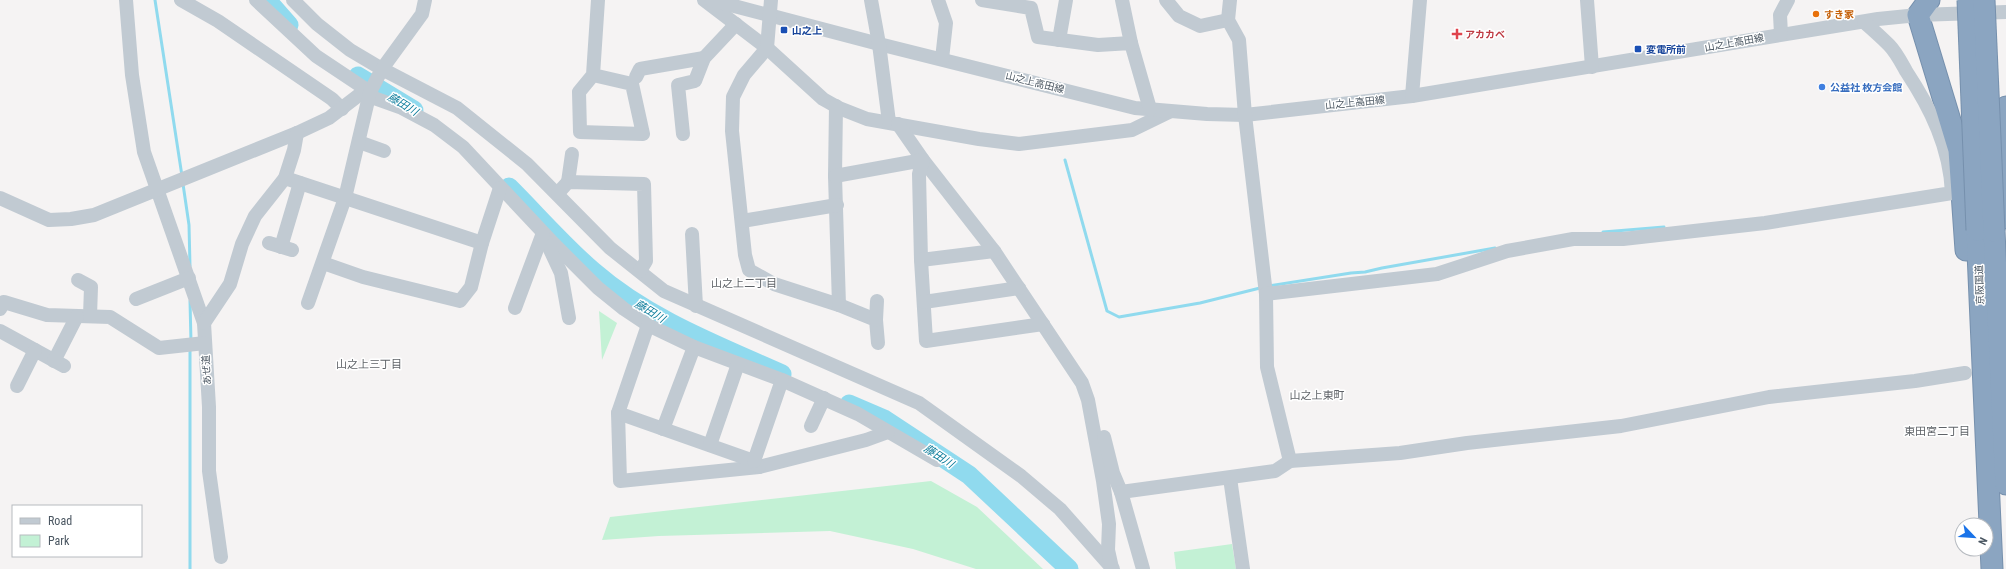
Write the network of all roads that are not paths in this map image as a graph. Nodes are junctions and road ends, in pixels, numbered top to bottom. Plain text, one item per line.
1 (126, 0) edge
2 (181, 0) edge
3 (256, 0) edge
4 (293, 0) edge
5 (425, 0) edge
6 (598, 0) edge
7 (703, 0) edge
8 (711, 0) edge
9 (771, 0) edge
10 (871, 0) edge
11 (938, 0) edge
12 (986, 0) edge
13 (1066, 0) edge
14 (1122, 0) edge
15 (1166, 0) edge
16 (1230, 0) edge
17 (1420, 0) edge
18 (1587, 0) edge
19 (1788, 0) edge
20 (1968, 0) edge
21 (1984, 0) edge
22 (1923, 7) edge
23 (2006, 12) edge
24 (770, 14) junction
25 (1228, 20) junction
26 (1864, 22) junction
27 (736, 24) junction
28 (1781, 34) junction
29 (1059, 40) junction
30 (1131, 43) junction
31 (879, 44) junction
32 (767, 48) junction
33 (704, 58) junction
34 (942, 59) junction
35 (1592, 67) junction
36 (382, 69) junction
37 (593, 76) junction
38 (636, 77) dead end
39 (371, 90) junction
40 (1412, 96) junction
41 (836, 106) junction
42 (2006, 106) edge
43 (342, 109) junction
44 (1150, 109) junction
45 (1170, 111) junction
46 (1245, 114) junction
47 (894, 123) junction
48 (297, 133) junction
49 (683, 134) dead end
50 (359, 142) junction
51 (384, 151) dead end
52 (572, 154) dead end
53 (923, 160) junction
54 (835, 176) junction
55 (285, 178) junction
56 (568, 182) junction
57 (300, 183) junction
58 (500, 188) junction
59 (157, 190) junction
60 (558, 193) junction
61 (0, 198) edge
62 (346, 198) junction
63 (837, 205) junction
64 (742, 222) junction
65 (1985, 231) junction
66 (543, 233) junction
67 (692, 234) dead end
68 (482, 243) junction
69 (280, 247) dead end
70 (994, 250) junction
71 (921, 260) junction
72 (323, 263) junction
73 (640, 271) junction
74 (189, 278) junction
75 (78, 280) dead end
76 (1019, 288) junction
77 (1266, 294) junction
78 (136, 299) dead end
79 (877, 301) dead end
80 (924, 302) junction
81 (308, 303) dead end
82 (839, 305) junction
83 (696, 306) junction
84 (515, 308) dead end
85 (0, 309) edge
86 (1980, 312) junction
87 (83, 316) junction
88 (569, 318) dead end
89 (876, 320) junction
90 (204, 323) junction
91 (1043, 324) junction
92 (648, 325) junction
93 (1, 335) edge
94 (1998, 336) junction
95 (204, 343) junction
96 (878, 343) dead end
97 (694, 347) junction
98 (35, 350) junction
99 (738, 364) junction
100 (1965, 373) dead end
101 (782, 380) junction
102 (17, 386) dead end
103 (824, 398) junction
104 (1088, 400) junction
105 (618, 413) junction
106 (811, 426) dead end
107 (663, 429) junction
108 (888, 432) junction
109 (710, 445) junction
110 (937, 460) dead end
111 (1290, 462) junction
112 (757, 464) junction
113 (1230, 478) junction
114 (2006, 484) edge
115 (1121, 492) junction
116 (1109, 524) junction
117 (1090, 544) junction
118 (221, 557) dead end
119 (1112, 569) edge
120 (1143, 569) edge
121 (1243, 569) edge
122 (1992, 569) edge

1 - 59 street, あぜ道
2 - 43 street
3 - 39 street
4 - 36 street
5 - 36 street
6 - 37 street
7 - 27 street
8 - 24 street, 山之上高田線
9 - 24 street
10 - 31 street
11 - 34 street
12 - 29 street
13 - 29 street
14 - 30 street
15 - 25 street
16 - 25 street
17 - 40 street
18 - 35 street
19 - 28 street
20 - 65 highway, 京阪国道, bridge
21 - 65 highway, 京阪国道, bridge
22 - 23 street, 山之上高田線
22 - 26 street, 山之上高田線
22 - 86 highway
24 - 31 street, 山之上高田線
24 - 32 street
25 - 46 street
26 - 28 street, 山之上高田線
26 - 77 street
27 - 32 street
27 - 33 street
28 - 35 street, 山之上高田線
29 - 30 street
30 - 44 street
31 - 34 street, 山之上高田線
31 - 47 street
32 - 41 street
32 - 64 street
33 - 38 street
33 - 49 street
34 - 44 street, 山之上高田線
35 - 40 street, 山之上高田線
36 - 39 street
36 - 60 street
37 - 37 street
39 - 43 street
39 - 50 street
39 - 58 street
40 - 46 street, 山之上高田線
41 - 47 street
41 - 54 street
42 - 94 highway
43 - 48 street
44 - 45 street, 山之上高田線
45 - 46 street, 山之上高田線
45 - 47 street
46 - 77 street
47 - 53 street
48 - 55 street
48 - 59 street
50 - 51 street
50 - 62 street
52 - 56 street
53 - 54 street
53 - 70 street
53 - 71 street
54 - 63 street
55 - 57 street
55 - 90 street
56 - 60 street
56 - 73 street
57 - 62 street
57 - 69 street
58 - 66 street
58 - 68 street
59 - 61 street
59 - 74 street, あぜ道
60 - 73 street
62 - 68 street
62 - 72 street
63 - 64 street
63 - 82 street
64 - 82 street
65 - 86 highway, 京阪国道
65 - 94 highway, 京阪国道
66 - 84 street
66 - 88 street
66 - 92 street
67 - 83 street
68 - 72 street
70 - 71 street
70 - 76 street
71 - 80 street
72 - 81 street
73 - 83 street
74 - 78 street
74 - 90 street, あぜ道
75 - 87 street
76 - 80 street
76 - 91 street
77 - 111 street
79 - 89 street
80 - 91 street
82 - 89 street
83 - 117 street
85 - 87 street
86 - 122 highway, 京阪国道
87 - 95 street
87 - 98 street
89 - 96 street
90 - 95 street, あぜ道
91 - 104 street
92 - 97 street
92 - 105 street
93 - 98 street
94 - 114 highway, 京阪国道
95 - 118 street, あぜ道
97 - 99 street
97 - 107 street
98 - 102 street
99 - 101 street
99 - 109 street
100 - 111 street
101 - 103 street
101 - 112 street
103 - 106 street
103 - 108 street
104 - 115 street
104 - 116 street
105 - 107 street
105 - 112 street
107 - 109 street
108 - 110 street
108 - 112 street
109 - 112 street
111 - 113 street
113 - 115 street
113 - 121 street
115 - 120 street
116 - 117 street
116 - 119 street
117 - 119 street

